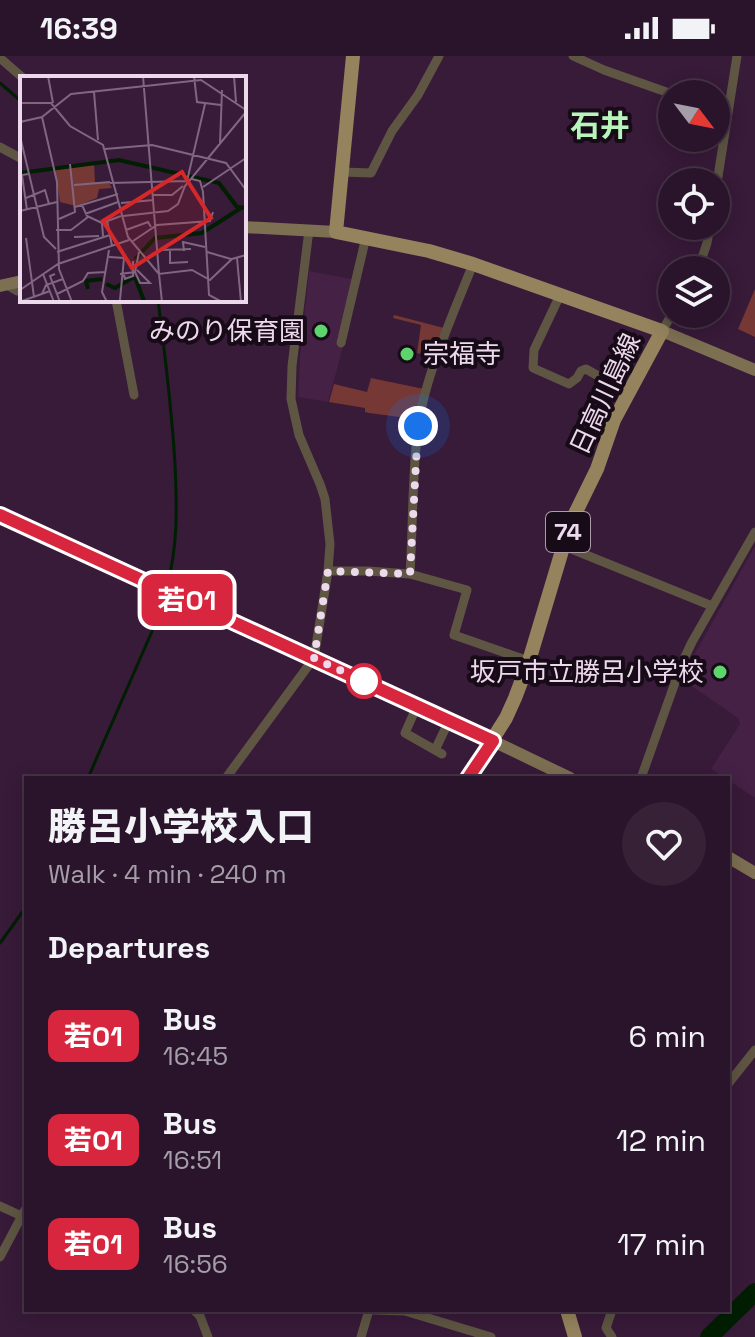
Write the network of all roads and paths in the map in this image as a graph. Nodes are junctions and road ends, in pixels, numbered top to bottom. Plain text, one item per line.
1 (353, 56) edge
2 (439, 56) edge
3 (573, 56) edge
4 (737, 56) edge
5 (0, 58) edge
6 (21, 76) edge
7 (658, 89) edge
8 (730, 97) edge
9 (0, 147) edge
10 (20, 158) edge
11 (343, 172) junction
12 (246, 227) edge
13 (309, 230) junction
14 (336, 232) junction
15 (366, 237) junction
16 (473, 264) junction
17 (561, 293) junction
18 (116, 302) edge
19 (664, 328) edge
20 (662, 331) junction
21 (341, 343) dead end
22 (755, 370) edge
23 (628, 393) junction
24 (134, 395) dead end
25 (0, 515) edge
26 (755, 532) edge
27 (564, 546) junction
28 (328, 571) junction
29 (410, 574) junction
30 (712, 606) junction
31 (314, 658) junction
32 (529, 661) junction
33 (417, 706) junction
34 (449, 721) junction
35 (493, 741) junction
36 (227, 776) edge
37 (469, 776) edge
38 (566, 776) edge
39 (642, 776) edge
40 (730, 858) edge
41 (755, 873) edge
42 (755, 1050) edge
43 (730, 1081) edge
44 (0, 1206) edge
45 (24, 1214) edge
46 (0, 1257) edge
47 (196, 1312) edge
48 (371, 1312) edge
49 (408, 1312) edge
50 (568, 1312) edge
51 (610, 1312) edge
52 (485, 1336) edge
53 (208, 1337) edge
54 (361, 1337) edge
55 (575, 1337) edge
56 (612, 1337) edge

1 - 11 main road
2 - 11 street
3 - 7 street
4 - 8 street
5 - 6 street
9 - 10 street
11 - 14 main road
12 - 13 street
13 - 14 street
13 - 28 street
14 - 15 main road, 日高川島線
15 - 16 main road, 日高川島線
15 - 21 street
16 - 17 main road, 日高川島線
16 - 29 street
17 - 20 main road, 日高川島線
17 - 23 street
18 - 24 street
19 - 20 street
20 - 22 street
20 - 23 main road, 日高川島線 / 74
23 - 27 main road, 日高川島線 / 74
25 - 31 street
26 - 30 street
27 - 30 street
27 - 32 main road, 日高川島線 / 74
28 - 29 street
28 - 31 street
29 - 32 street
30 - 39 street
31 - 33 street
31 - 36 street
32 - 35 main road, 日高川島線 / 74
33 - 34 street
33 - 34 street
34 - 35 street
35 - 37 main road, 日高川島線 / 74
35 - 38 street
40 - 41 street
42 - 43 street
44 - 45 street
45 - 46 street
47 - 53 street
48 - 54 street
49 - 52 street
50 - 55 main road
51 - 56 street

